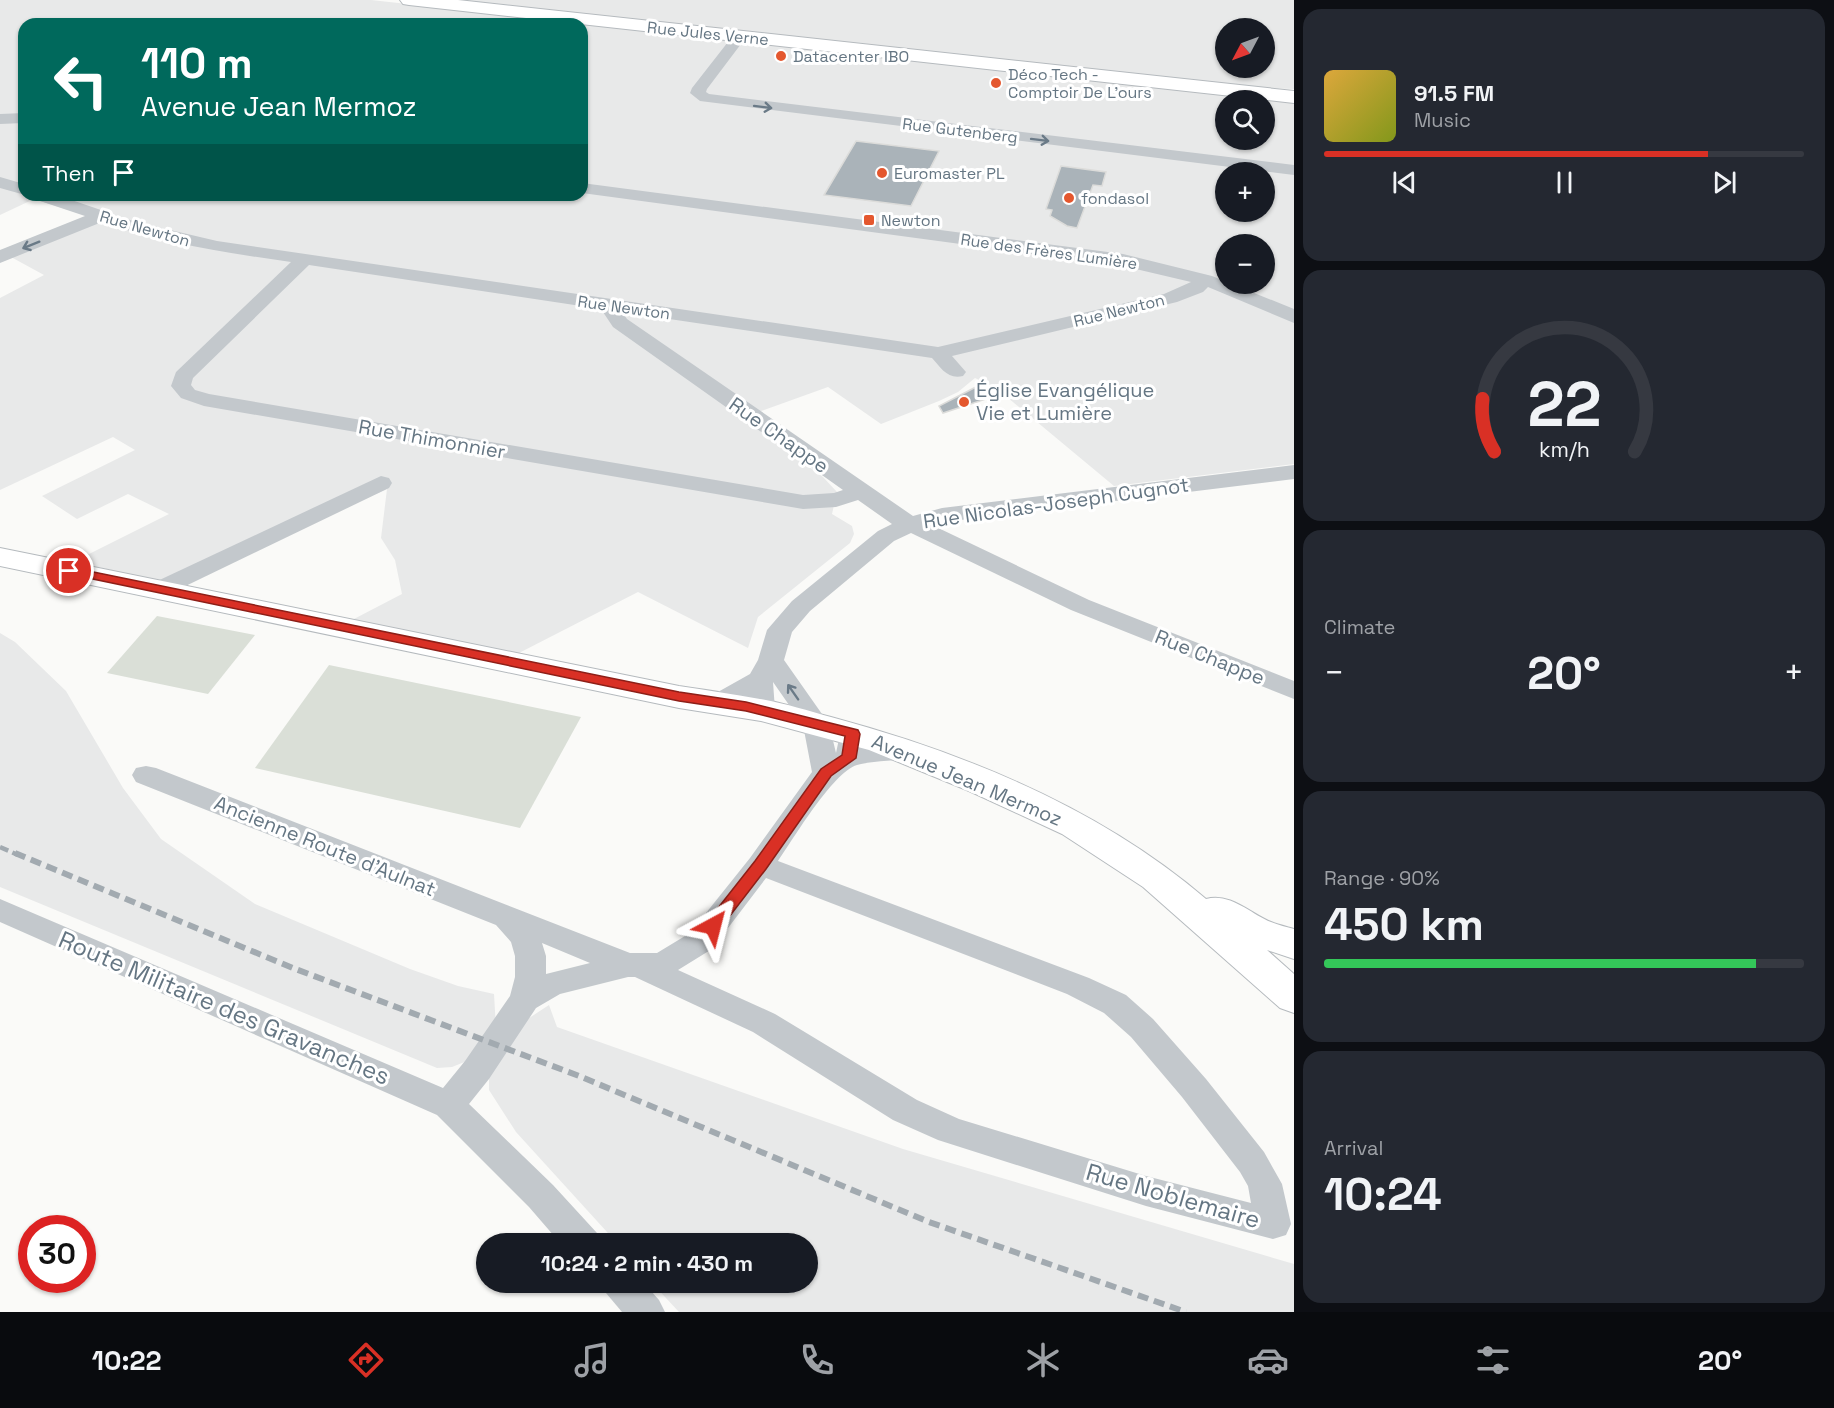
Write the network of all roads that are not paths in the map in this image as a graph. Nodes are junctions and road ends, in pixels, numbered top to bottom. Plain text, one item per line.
1 (409, 0) edge
2 (574, 18) edge
3 (588, 19) edge
4 (740, 36) junction
5 (1294, 97) edge
6 (18, 118) edge
7 (0, 119) edge
8 (1294, 170) edge
9 (0, 182) edge
10 (18, 188) edge
11 (588, 189) edge
12 (58, 201) edge
13 (102, 216) junction
14 (0, 257) edge
15 (304, 260) junction
16 (1205, 280) junction
17 (608, 305) junction
18 (1294, 317) edge
19 (938, 353) junction
20 (956, 372) dead end
21 (1294, 472) edge
22 (381, 483) dead end
23 (861, 492) junction
24 (967, 512) junction
25 (911, 524) junction
26 (962, 549) junction
27 (0, 557) edge
28 (160, 589) junction
29 (764, 683) junction
30 (1294, 690) edge
31 (816, 724) junction
32 (842, 755) junction
33 (146, 775) dead end
34 (760, 865) junction
35 (1156, 877) junction
36 (0, 910) edge
37 (504, 917) junction
38 (1294, 944) edge
39 (635, 966) junction
40 (1291, 987) edge
41 (521, 1005) junction
42 (448, 1105) junction
43 (574, 1233) edge
44 (630, 1293) edge
45 (646, 1312) edge

1 - 2 main road, Rue Jules Verne
3 - 4 main road, Rue Jules Verne
4 - 5 main road, Rue Jules Verne
4 -> 8 street, Rue Gutenberg
6 - 7 street
9 - 10 street
11 - 16 street, Rue des Frères Lumière
12 - 13 street, Rue Newton
13 -> 14 street
13 - 15 street, Rue Newton
15 - 17 street, Rue Newton
15 - 23 street, Rue Thimonnier
16 - 18 street, Rue des Frères Lumière
16 - 19 street, Rue Newton
17 - 19 street, Rue Newton
17 - 23 street, Rue Chappe
19 - 20 street
21 - 24 street, Rue Nicolas-Joseph Cugnot
22 - 28 street
23 - 25 street, Rue Chappe
24 - 25 street, Rue Nicolas-Joseph Cugnot
24 - 26 street
25 - 26 street, Rue Chappe
25 - 29 street, Rue Nicolas-Joseph Cugnot
26 - 30 street, Rue Chappe
27 - 28 main road, Avenue Jean Mermoz
28 - 29 main road, Avenue Jean Mermoz
29 - 31 main road, Avenue Jean Mermoz
31 -> 29 street
31 - 32 main road, Avenue Jean Mermoz
31 - 32 street
32 - 34 street
32 - 35 main road, Avenue Jean Mermoz
33 - 37 street, Ancienne Route d'Aulnat
34 - 39 street
34 - 39 street, Rue Noblemaire
35 - 38 main road
35 - 40 main road, Avenue Jean Mermoz
36 - 42 street, Route Militaire des Gravanches
37 - 39 street, Ancienne Route d'Aulnat
37 - 41 street, Ancienne Route d'Aulnat
39 - 41 street
41 - 42 street
42 - 43 street
44 - 45 street

